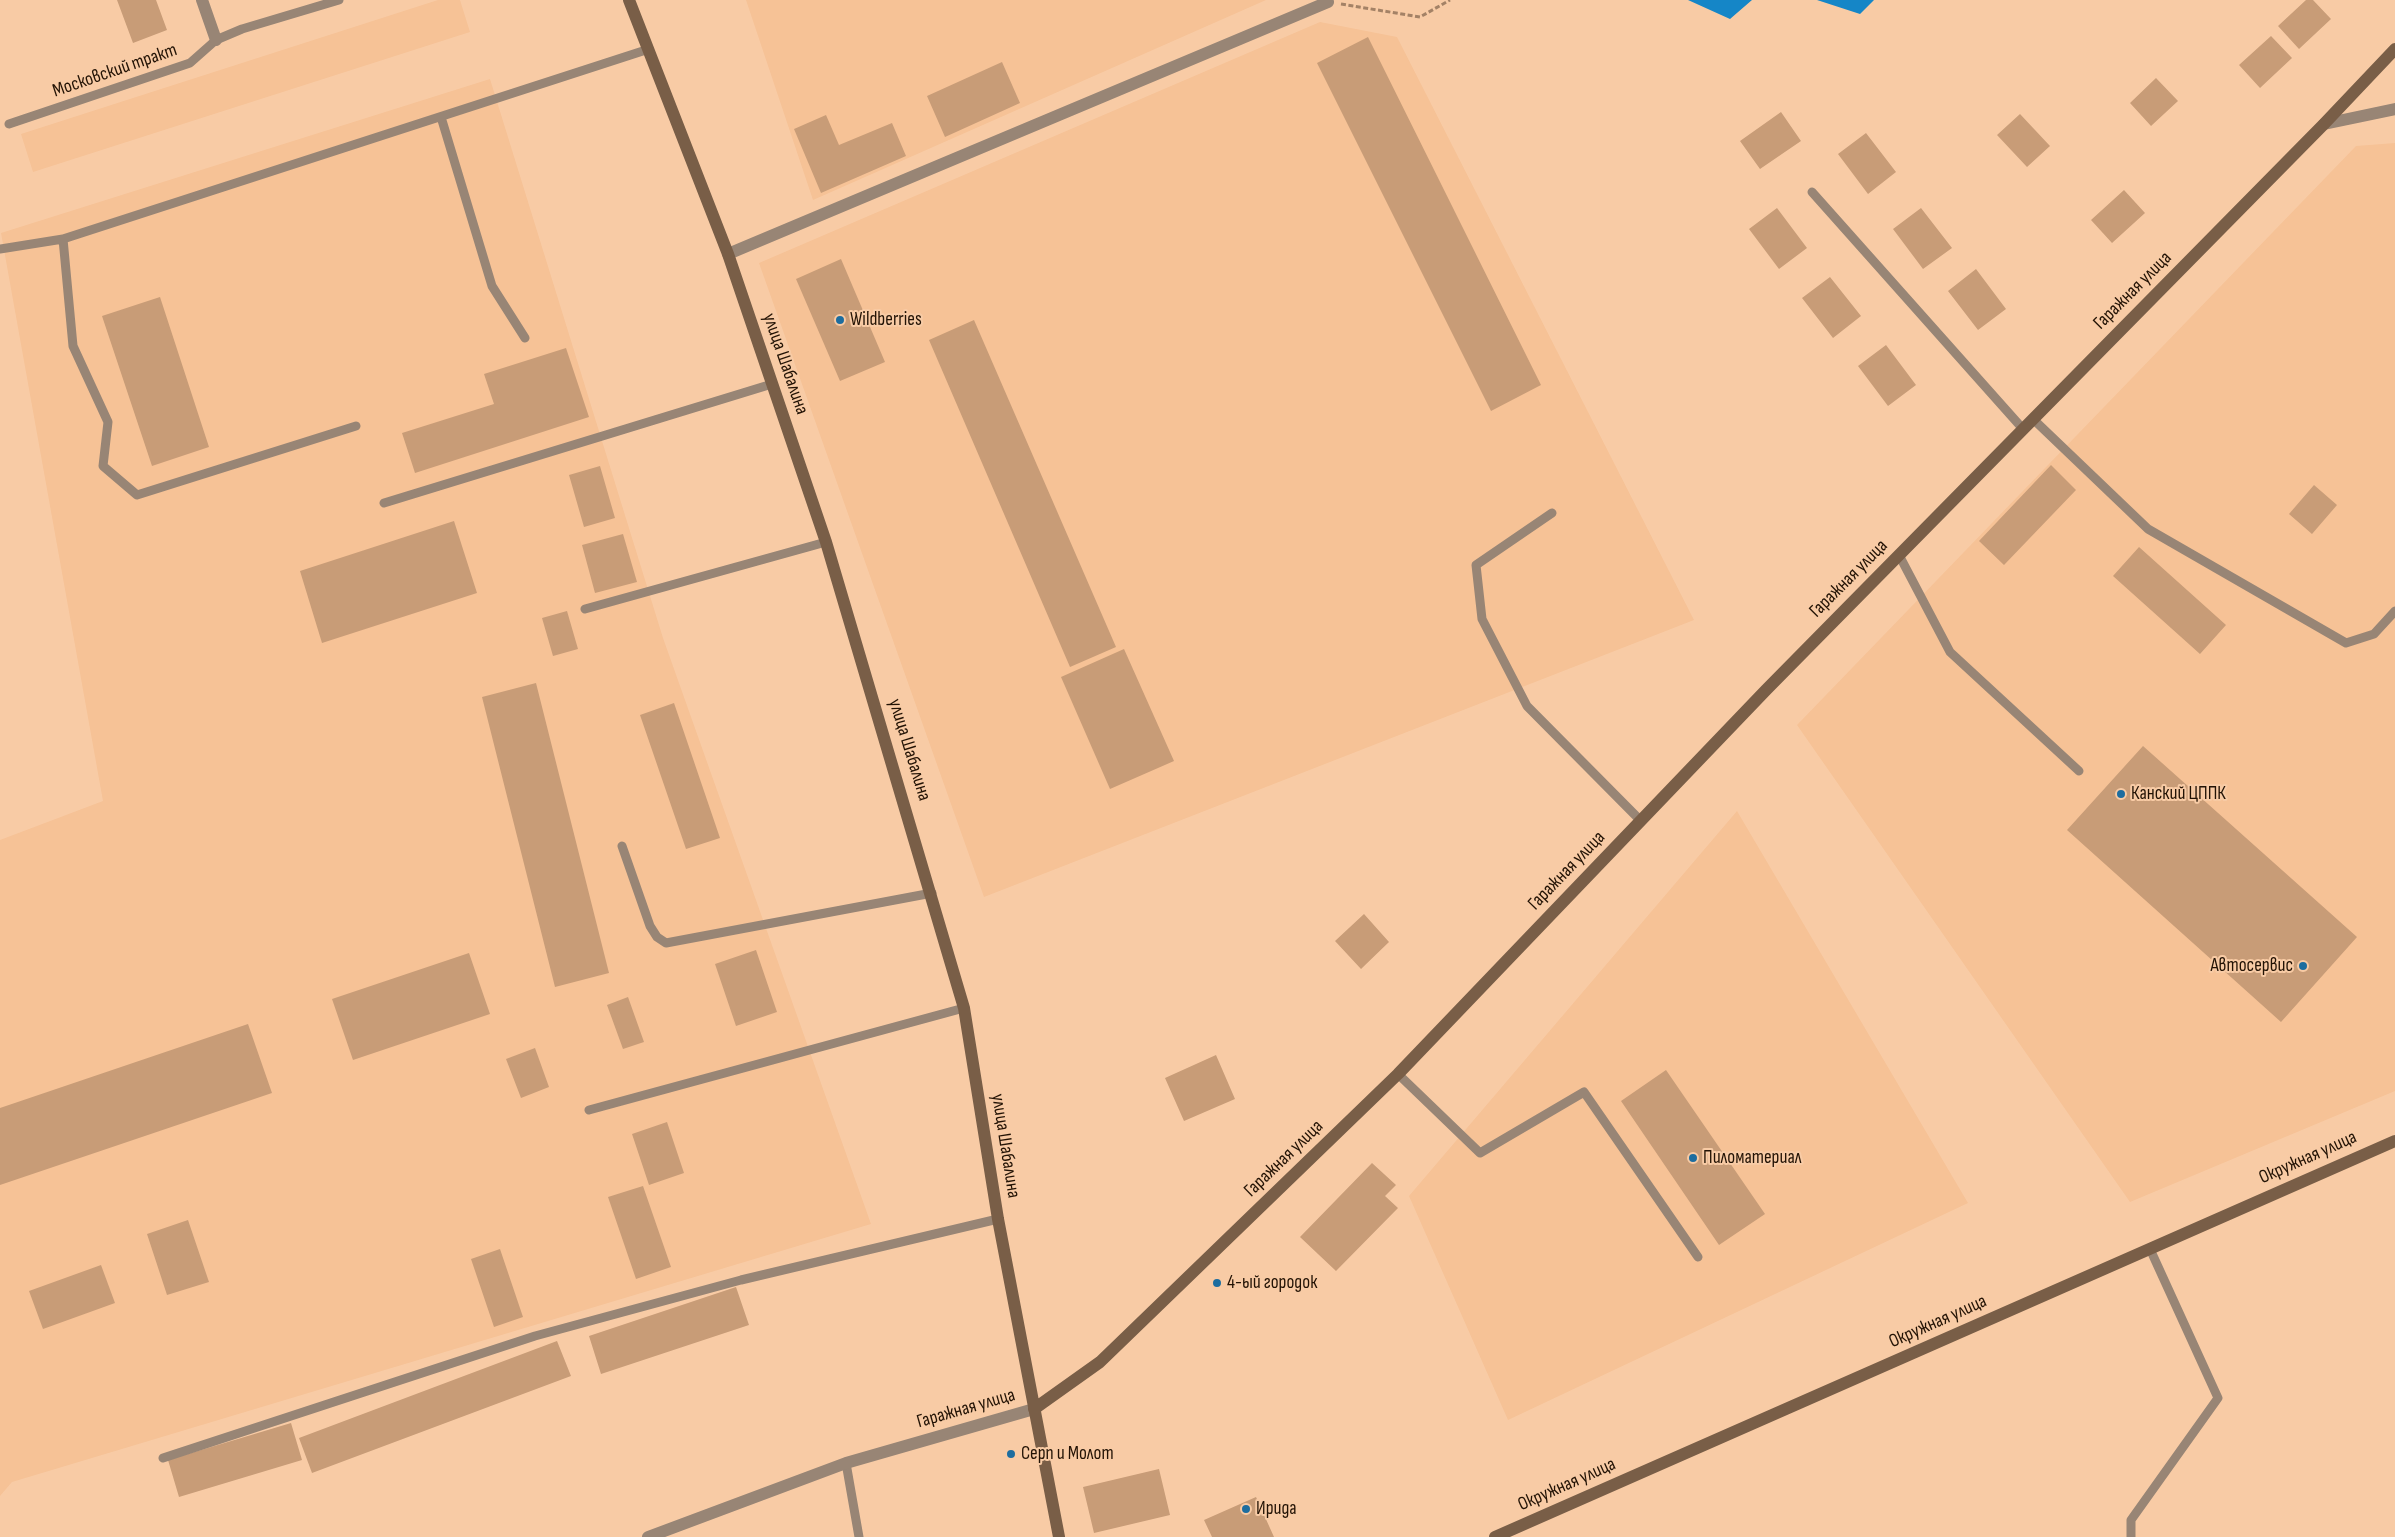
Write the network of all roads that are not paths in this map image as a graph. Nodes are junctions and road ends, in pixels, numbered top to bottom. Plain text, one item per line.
1 (202, 0) edge
2 (339, 0) edge
3 (630, 0) edge
4 (1328, 2) road end
5 (216, 40) junction
6 (2395, 49) edge
7 (649, 50) junction
8 (2395, 109) edge
9 (441, 117) junction
10 (9, 124) dead end
11 (2324, 124) junction
12 (1812, 192) dead end
13 (63, 239) junction
14 (0, 249) edge
15 (728, 254) junction
16 (525, 338) dead end
17 (772, 384) junction
18 (2033, 419) junction
19 (356, 426) dead end
20 (2023, 429) junction
21 (384, 503) dead end
22 (1552, 513) dead end
23 (826, 542) junction
24 (1900, 554) junction
25 (585, 609) dead end
26 (2395, 611) edge
27 (2079, 771) dead end
28 (1641, 821) junction
29 (622, 846) dead end
30 (932, 893) junction
31 (964, 1008) junction
32 (1398, 1074) junction
33 (589, 1110) dead end
34 (2395, 1140) edge
35 (998, 1219) junction
36 (2150, 1249) junction
37 (1698, 1257) dead end
38 (1034, 1409) junction
39 (163, 1458) dead end
40 (846, 1463) junction
41 (648, 1537) edge
42 (859, 1537) edge
43 (1058, 1537) edge
44 (1496, 1537) edge
45 (2131, 1537) edge

1 - 5 street
2 - 5 lane, Московский тракт
3 - 7 street, улица Шабалина
4 - 15 street
5 - 10 lane, Московский тракт
6 - 11 street, Гаражная улица
7 - 9 lane
7 - 15 street, улица Шабалина
8 - 11 street
9 - 13 lane
9 - 16 lane
11 - 18 street, Гаражная улица
12 - 20 lane
13 - 14 lane
13 - 19 lane
15 - 17 street, улица Шабалина
17 - 21 lane
17 - 23 street, улица Шабалина
18 - 20 street, Гаражная улица
18 - 26 lane
20 - 24 street, Гаражная улица
22 - 28 lane
23 - 25 lane
23 - 30 street, улица Шабалина
24 - 27 lane
24 - 28 street, Гаражная улица
28 - 32 street, Гаражная улица
29 - 30 lane
30 - 31 street, улица Шабалина
31 - 33 lane
31 - 35 street, улица Шабалина
32 - 37 lane
32 - 38 street, Гаражная улица
34 - 36 street, Окружная улица
35 - 38 street, улица Шабалина
35 - 39 lane
36 - 44 street, Окружная улица
36 - 45 lane
38 - 40 street, Гаражная улица
38 - 43 street, улица Шабалина
40 - 41 street, Гаражная улица
40 - 42 lane

